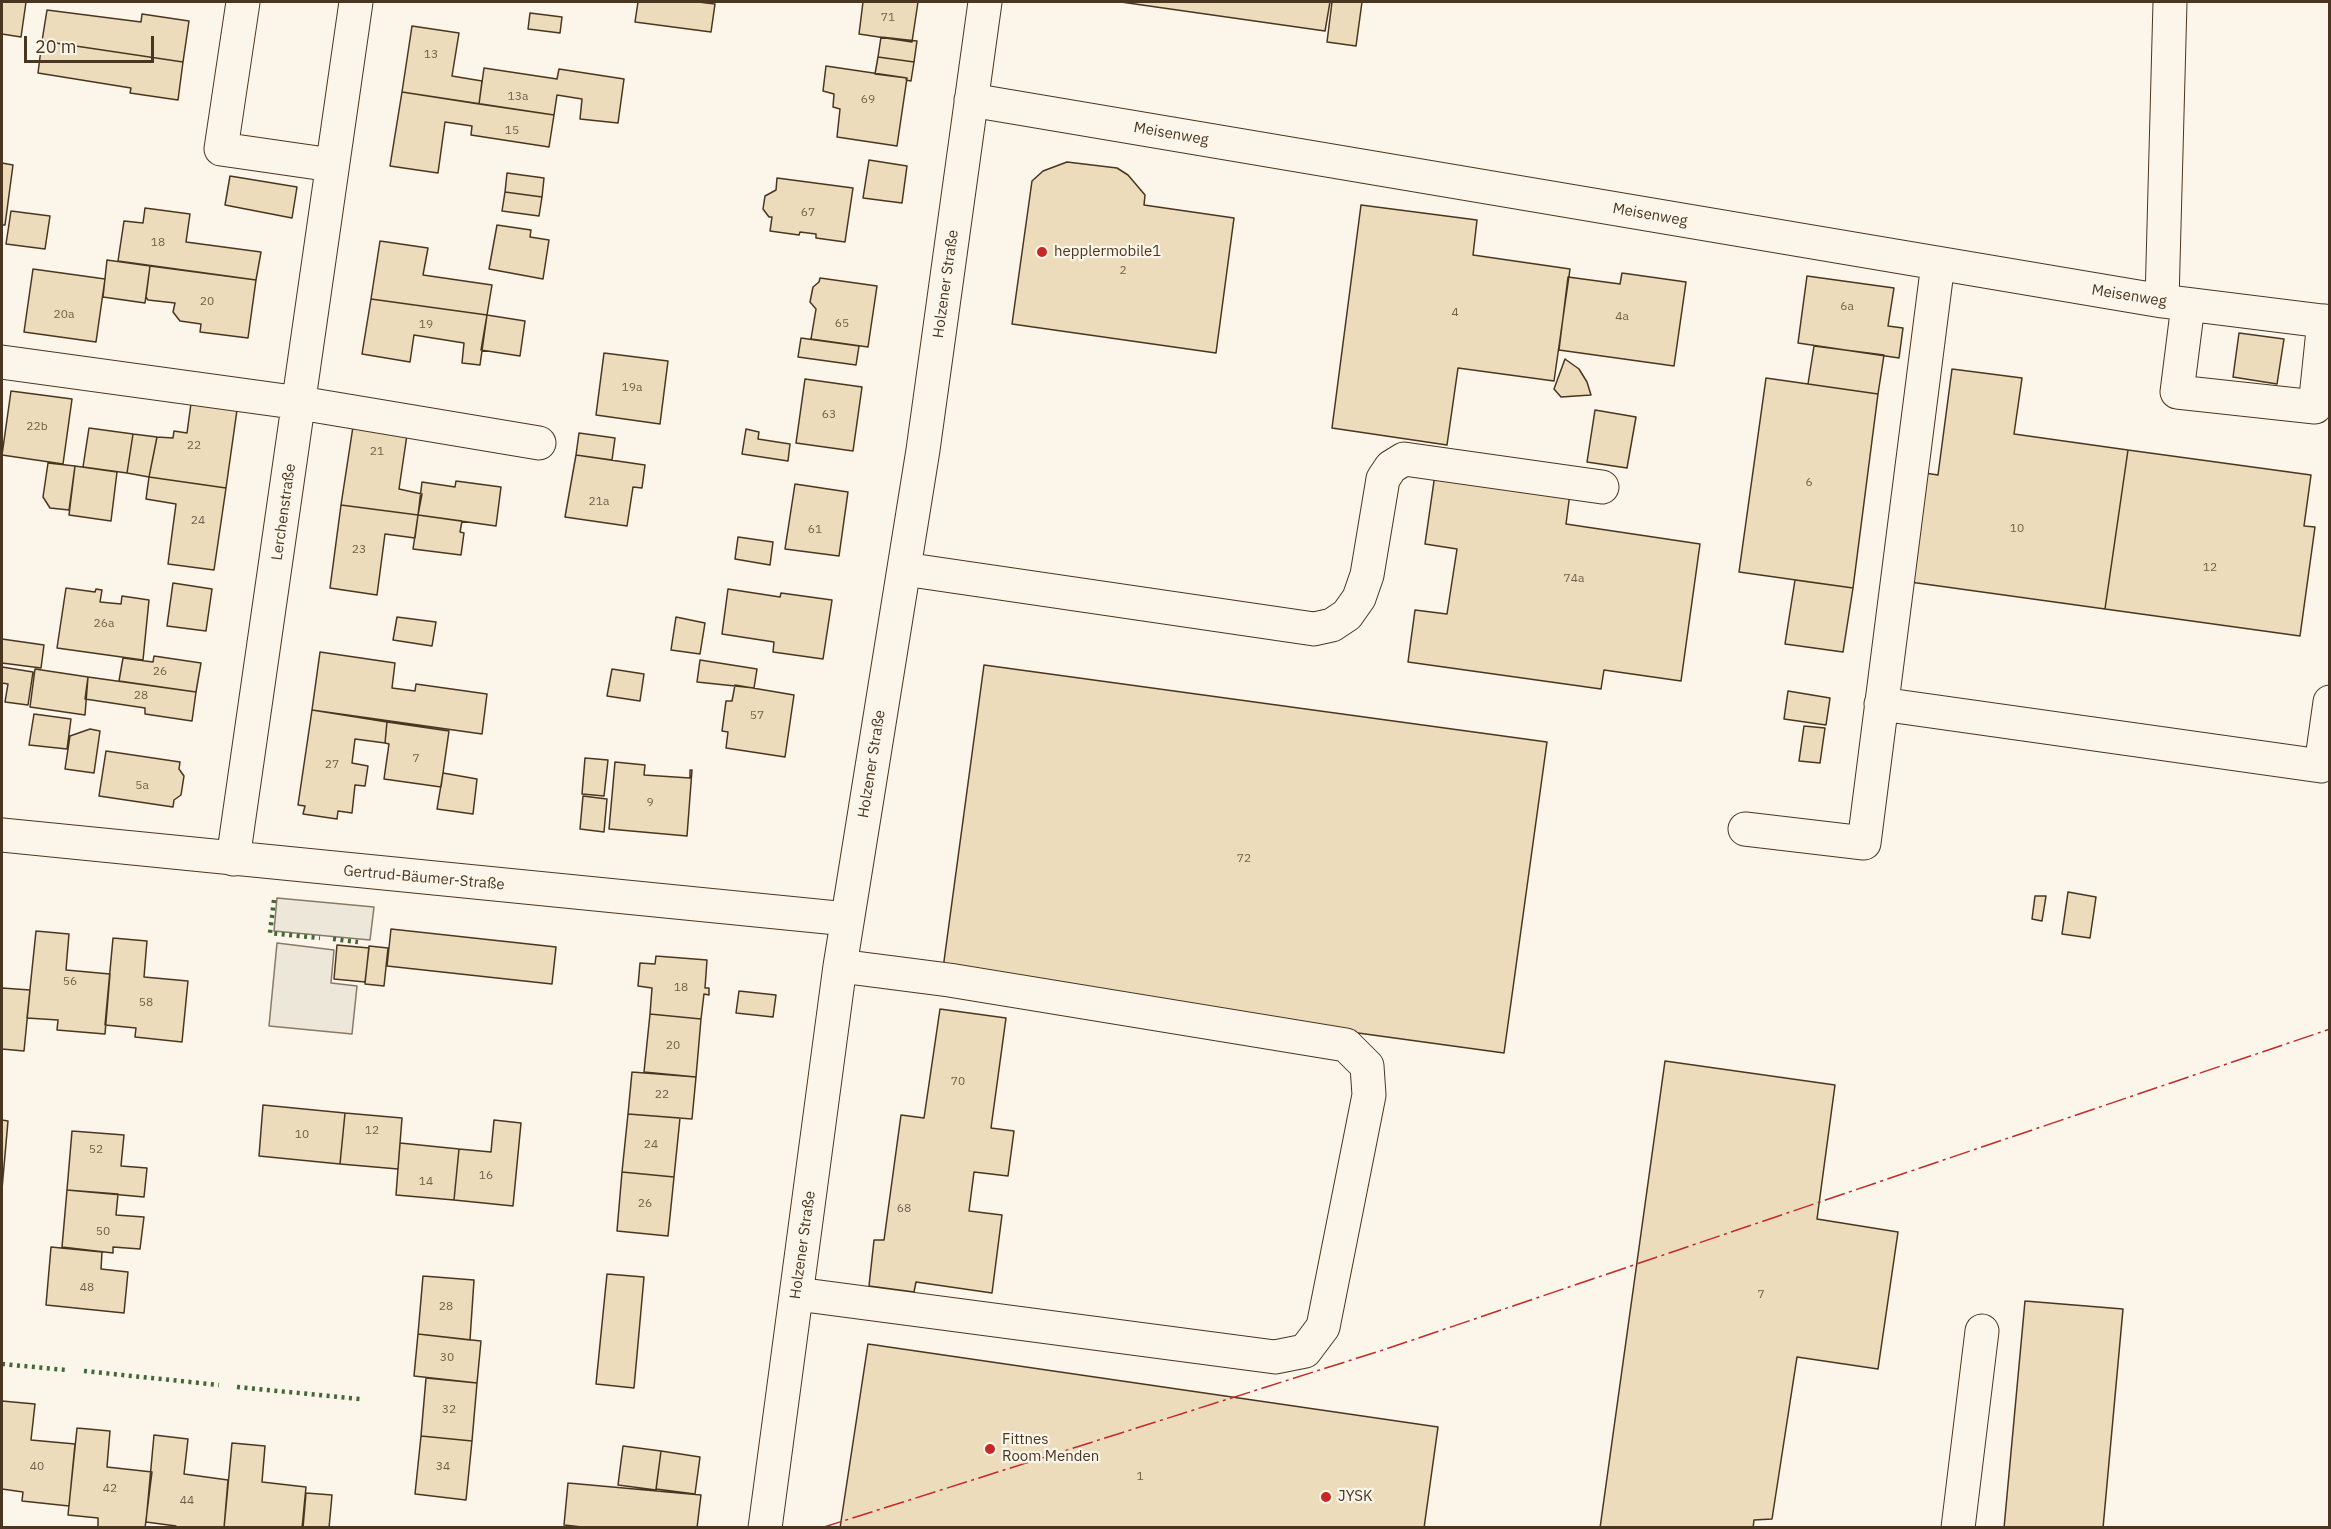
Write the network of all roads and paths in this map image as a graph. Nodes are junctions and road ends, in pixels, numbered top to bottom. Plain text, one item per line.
1 (243, 2) edge
2 (356, 2) edge
3 (985, 2) edge
4 (2170, 2) edge
5 (971, 100) junction
6 (332, 165) junction
7 (1938, 263) junction
8 (2175, 303) junction
9 (2327, 322) edge
10 (2, 362) edge
11 (300, 403) junction
12 (539, 443) dead end
13 (1602, 487) dead end
14 (904, 568) junction
15 (2330, 702) edge
16 (1881, 704) junction
17 (1745, 829) dead end
18 (2, 835) edge
19 (233, 859) junction
20 (847, 919) junction
21 (840, 966) junction
22 (797, 1294) junction
23 (1982, 1331) dead end
24 (765, 1527) edge
25 (1958, 1527) edge

1 - 6 street
2 - 6 street, Lerchenstraße
3 - 5 street, Holzener Straße
4 - 8 street
5 - 7 street, Meisenweg
5 - 14 street, Holzener Straße
6 - 11 street, Lerchenstraße
7 - 8 street, Meisenweg
7 - 16 street
8 - 9 street, Meisenweg
8 - 9 street
10 - 11 street
11 - 12 street
11 - 19 street, Lerchenstraße
13 - 14 street
14 - 20 street, Holzener Straße
15 - 16 street
16 - 17 street
18 - 19 street, Gertrud-Bäumer-Straße
19 - 20 street, Gertrud-Bäumer-Straße
20 - 21 street, Holzener Straße
21 - 22 street, Holzener Straße
21 - 22 street
22 - 24 street, Holzener Straße
23 - 25 street

